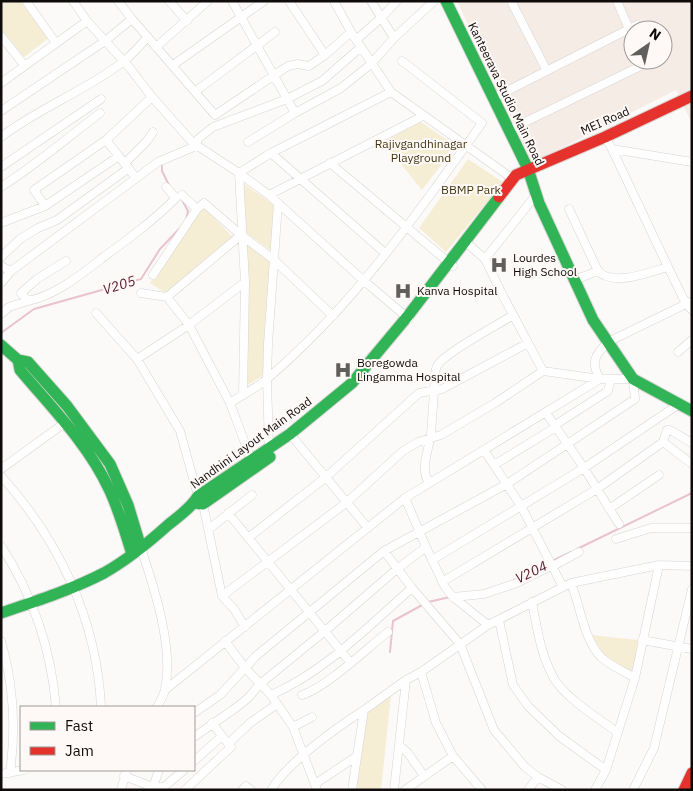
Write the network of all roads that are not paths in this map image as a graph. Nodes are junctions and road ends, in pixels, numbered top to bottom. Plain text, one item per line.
1 (26, 1) edge
2 (73, 1) edge
3 (118, 1) edge
4 (169, 1) edge
5 (208, 1) edge
6 (232, 1) edge
7 (264, 1) edge
8 (290, 1) edge
9 (334, 1) edge
10 (372, 1) edge
11 (397, 1) edge
12 (434, 1) edge
13 (446, 1) edge
14 (617, 1) edge
15 (514, 2) edge
16 (379, 16) junction
17 (241, 17) junction
18 (132, 20) junction
19 (625, 20) edge
20 (87, 21) junction
21 (188, 21) junction
22 (275, 32) dead end
23 (350, 32) junction
24 (623, 32) edge
25 (1, 36) edge
26 (148, 37) junction
27 (394, 38) junction
28 (356, 40) junction
29 (104, 41) junction
30 (56, 43) junction
31 (257, 45) junction
32 (156, 47) junction
33 (361, 47) junction
34 (325, 55) junction
35 (124, 61) junction
36 (402, 61) dead end
37 (372, 64) junction
38 (25, 66) junction
39 (173, 66) junction
40 (632, 70) edge
41 (547, 71) junction
42 (274, 75) junction
43 (1, 83) edge
44 (196, 91) junction
45 (391, 92) junction
46 (692, 96) edge
47 (152, 97) junction
48 (101, 98) dead end
49 (493, 98) junction
50 (287, 99) junction
51 (692, 102) edge
52 (1, 111) edge
53 (100, 113) dead end
54 (295, 113) junction
55 (423, 116) junction
56 (509, 130) junction
57 (153, 132) dead end
58 (1, 137) edge
59 (106, 140) junction
60 (248, 142) dead end
61 (609, 143) junction
62 (194, 145) junction
63 (466, 146) junction
64 (271, 153) junction
65 (120, 156) junction
66 (692, 162) edge
67 (330, 164) junction
68 (127, 166) junction
69 (1, 167) edge
70 (529, 172) junction
71 (239, 173) junction
72 (136, 178) junction
73 (302, 179) junction
74 (513, 179) junction
75 (1, 187) edge
76 (166, 187) dead end
77 (536, 194) junction
78 (182, 195) dead end
79 (269, 196) junction
80 (278, 203) junction
81 (45, 206) junction
82 (197, 209) junction
83 (569, 209) dead end
84 (1, 223) edge
85 (406, 226) junction
86 (241, 235) junction
87 (469, 245) junction
88 (385, 253) junction
89 (1, 257) edge
90 (274, 259) junction
91 (485, 259) junction
92 (66, 260) dead end
93 (451, 264) junction
94 (1, 266) edge
95 (668, 267) junction
96 (11, 271) junction
97 (598, 271) junction
98 (153, 276) dead end
99 (363, 280) junction
100 (574, 280) junction
101 (245, 282) junction
102 (1, 284) edge
103 (142, 293) dead end
104 (167, 297) junction
105 (28, 301) junction
106 (690, 305) edge
107 (96, 313) dead end
108 (1, 314) edge
109 (513, 315) junction
110 (333, 316) junction
111 (409, 319) junction
112 (189, 325) junction
113 (692, 340) edge
114 (608, 342) junction
115 (528, 344) junction
116 (1, 345) edge
117 (678, 352) dead end
118 (137, 359) junction
119 (18, 360) junction
120 (543, 372) junction
121 (267, 379) junction
122 (600, 379) junction
123 (611, 379) junction
124 (633, 379) junction
125 (434, 390) junction
126 (243, 394) junction
127 (230, 403) junction
128 (679, 404) junction
129 (692, 411) edge
130 (546, 413) junction
131 (66, 422) junction
132 (556, 426) junction
133 (292, 437) junction
134 (430, 439) junction
135 (663, 442) junction
136 (692, 443) edge
137 (568, 444) junction
138 (269, 448) junction
139 (484, 450) junction
140 (253, 464) junction
141 (692, 464) edge
142 (494, 465) junction
143 (584, 468) junction
144 (1, 469) edge
145 (659, 475) dead end
146 (1, 476) edge
147 (325, 478) junction
148 (427, 479) dead end
149 (507, 484) junction
150 (597, 489) junction
151 (252, 495) dead end
152 (406, 498) junction
153 (198, 501) junction
154 (346, 503) junction
155 (521, 506) junction
156 (609, 508) junction
157 (228, 513) junction
158 (619, 524) dead end
159 (368, 528) junction
160 (532, 528) junction
161 (692, 528) edge
162 (209, 529) junction
163 (421, 532) junction
164 (248, 538) junction
165 (616, 539) dead end
166 (1, 546) edge
167 (426, 547) junction
168 (136, 551) junction
169 (384, 551) junction
170 (579, 552) dead end
171 (432, 560) junction
172 (268, 561) junction
173 (552, 563) junction
174 (659, 565) junction
175 (692, 566) edge
176 (397, 569) junction
177 (442, 582) junction
178 (567, 585) junction
179 (73, 587) junction
180 (412, 588) junction
181 (692, 588) edge
182 (291, 590) junction
183 (222, 596) junction
184 (452, 596) junction
185 (32, 602) junction
186 (532, 602) junction
187 (309, 612) junction
188 (1, 613) edge
189 (498, 620) junction
190 (488, 625) junction
191 (245, 627) junction
192 (325, 631) junction
193 (388, 632) dead end
194 (642, 640) junction
195 (1, 641) edge
196 (225, 641) junction
197 (460, 644) junction
198 (678, 646) junction
199 (692, 649) edge
200 (342, 651) junction
201 (350, 662) junction
202 (245, 668) junction
203 (421, 672) junction
204 (635, 678) junction
205 (406, 680) junction
206 (260, 684) junction
207 (165, 690) junction
208 (271, 695) junction
209 (302, 695) dead end
210 (56, 706) edge
211 (101, 706) edge
212 (157, 706) edge
213 (281, 710) junction
214 (364, 710) junction
215 (195, 712) edge
216 (312, 717) dead end
217 (212, 723) junction
218 (292, 727) junction
219 (617, 732) junction
220 (195, 736) edge
221 (222, 736) junction
222 (400, 746) junction
223 (231, 748) junction
224 (303, 755) junction
225 (357, 756) junction
226 (453, 756) junction
227 (195, 760) edge
228 (606, 770) junction
229 (20, 771) edge
230 (159, 771) edge
231 (183, 771) edge
232 (125, 773) edge
233 (692, 773) edge
234 (5, 774) edge
235 (424, 776) junction
236 (538, 777) junction
237 (316, 787) edge
238 (152, 788) edge
239 (479, 789) edge
240 (121, 790) edge
241 (186, 790) edge
242 (242, 790) edge
243 (251, 790) edge
244 (271, 790) edge
245 (352, 790) edge
246 (394, 790) edge
247 (405, 790) edge
248 (528, 790) edge
249 (562, 790) edge
250 (595, 790) edge
251 (633, 790) edge
252 (684, 790) edge

1 - 30 street
2 - 20 street
3 - 18 street
4 - 21 street
5 - 21 street
6 - 17 street
7 - 17 street
8 - 34 street
9 - 23 street
10 - 16 street
11 - 16 street
12 - 27 street
13 - 49 street, Kanteerava Studio Main Road
14 - 19 street
15 - 41 street
16 - 27 street
16 - 28 street
17 - 31 street
17 - 39 street
18 - 26 street
18 - 29 street
20 - 29 street
20 - 30 street
21 - 32 street
22 - 31 street
23 - 28 street
23 - 34 street
24 - 41 street
25 - 38 street
26 - 32 street
26 - 35 street
27 - 37 street
28 - 33 street
29 - 35 street
29 - 52 street
30 - 38 street
31 - 42 street
31 - 44 street
32 - 39 street
33 - 37 street
33 - 50 street
34 - 42 street
35 - 47 street
35 - 58 street
36 - 63 street
37 - 45 street
37 - 54 street
38 - 43 street
39 - 44 street
40 - 56 street
41 - 49 street
42 - 44 street
42 - 50 street
45 - 55 street
45 - 64 street
46 - 61 street, MEI Road
47 - 59 street
47 - 62 street
48 - 69 street
49 - 56 street, Kanteerava Studio Main Road
50 - 54 street
50 - 62 street
51 - 61 street, MEI Road
53 - 75 street
54 - 60 street
55 - 63 street
55 - 67 street
56 - 70 street, Kanteerava Studio Main Road
57 - 68 street
59 - 65 street
59 - 81 street
61 - 66 street
61 - 70 street, MEI Road
61 - 95 street
62 - 71 street
62 - 72 street
63 - 74 street
63 - 85 street
64 - 71 street
64 - 73 street
65 - 68 street
65 - 81 street
67 - 73 street
67 - 85 street
68 - 72 street
68 - 89 street
70 - 74 street, Nandhini Layout Main Road
70 - 77 street, Kanteerava Studio Main Road
70 - 87 street
71 - 79 street
71 - 86 street
72 - 96 street
73 - 79 street
73 - 88 street
74 - 93 street, Nandhini Layout Main Road
76 - 105 street
77 - 91 street
77 - 100 street, Kanteerava Studio Main Road
78 - 82 street
79 - 80 street
80 - 90 street
80 - 99 street
81 - 84 street
82 - 86 street
82 - 98 street
83 - 97 street
85 - 88 street
85 - 93 street
86 - 90 street
86 - 101 street
86 - 104 street
87 - 91 street
87 - 93 street
88 - 99 street
90 - 110 street
90 - 121 street
91 - 109 street
92 - 105 street
93 - 111 street, Nandhini Layout Main Road
94 - 96 street
95 - 97 street
95 - 106 street
96 - 102 street
97 - 100 street
99 - 110 street
99 - 111 street
100 - 114 street, Kanteerava Studio Main Road
101 - 112 street
101 - 126 street
103 - 104 street
104 - 112 street
105 - 108 street
106 - 114 street
107 - 118 street
109 - 115 street
109 - 125 street
110 - 121 street
111 - 133 street, Nandhini Layout Main Road
112 - 118 street
112 - 127 street
113 - 117 street
114 - 122 street
114 - 124 street, Kanteerava Studio Main Road
115 - 120 street
115 - 125 street
116 - 119 street
118 - 153 street
119 - 131 street
119 - 168 street
120 - 122 street
120 - 134 street
121 - 126 street
121 - 138 street
122 - 123 street
122 - 130 street
123 - 124 street
123 - 132 street
124 - 128 street, Kanteerava Studio Main Road
124 - 137 street
125 - 134 street
125 - 147 street
126 - 127 street
127 - 140 street
128 - 129 street, Kanteerava Studio Main Road
128 - 143 street
130 - 132 street
130 - 139 street
131 - 144 street
131 - 168 street
132 - 137 street
132 - 142 street
133 - 138 street, Nandhini Layout Main Road
133 - 140 street
133 - 147 street
134 - 148 street
134 - 154 street
135 - 136 street
135 - 141 street
135 - 150 street
137 - 143 street
137 - 149 street
138 - 140 street, Nandhini Layout Main Road
139 - 142 street
139 - 152 street
140 - 153 street, Nandhini Layout Main Road
142 - 149 street
143 - 150 street
143 - 155 street
145 - 156 street
146 - 179 street
147 - 154 street
147 - 164 street
149 - 155 street
149 - 163 street
150 - 156 street
150 - 160 street
151 - 157 street
152 - 159 street
152 - 163 street
153 - 162 street
153 - 168 street, Nandhini Layout Main Road
154 - 159 street
154 - 172 street
155 - 160 street
155 - 171 street
156 - 158 street
157 - 162 street
157 - 164 street
159 - 182 street
160 - 173 street
160 - 177 street
161 - 165 street
162 - 183 street
163 - 167 street
163 - 169 street
164 - 172 street
166 - 185 street
167 - 171 street
167 - 176 street
168 - 179 street, Nandhini Layout Main Road
168 - 207 street
169 - 176 street
169 - 187 street
170 - 173 street
171 - 177 street
172 - 182 street
172 - 183 street
173 - 178 street
173 - 184 street
174 - 175 street
174 - 178 street
174 - 194 street
176 - 180 street
176 - 192 street
177 - 184 street
178 - 186 street
178 - 204 street
179 - 185 street, Nandhini Layout Main Road
179 - 211 street
180 - 197 street
180 - 200 street
181 - 198 street
182 - 187 street
182 - 191 street
183 - 191 street
184 - 190 street
185 - 188 street, Nandhini Layout Main Road
185 - 210 street
186 - 189 street
186 - 219 street
187 - 192 street
187 - 202 street
189 - 190 street
189 - 228 street
190 - 197 street
191 - 196 street
192 - 200 street
192 - 206 street
193 - 201 street
194 - 198 street
194 - 204 street
195 - 234 street
196 - 202 street
196 - 207 street
197 - 203 street
197 - 236 street
198 - 199 street
198 - 251 street
200 - 201 street
200 - 208 street
201 - 209 street
202 - 206 street
202 - 215 street
203 - 205 street
203 - 226 street
204 - 219 street
205 - 214 street
205 - 222 street
206 - 208 street
206 - 217 street
207 - 212 street
208 - 213 street
213 - 218 street
213 - 223 street
214 - 224 street
214 - 225 street
216 - 218 street
217 - 220 street
217 - 221 street
218 - 224 street
219 - 228 street
221 - 223 street
221 - 227 street
222 - 235 street
222 - 246 street
223 - 241 street
224 - 237 street
224 - 244 street
225 - 237 street
225 - 245 street
226 - 235 street
226 - 239 street
228 - 250 street
229 - 234 street
230 - 238 street
231 - 238 street
232 - 238 street
232 - 240 street
233 - 252 street
235 - 247 street
236 - 248 street
236 - 249 street
242 - 243 street

